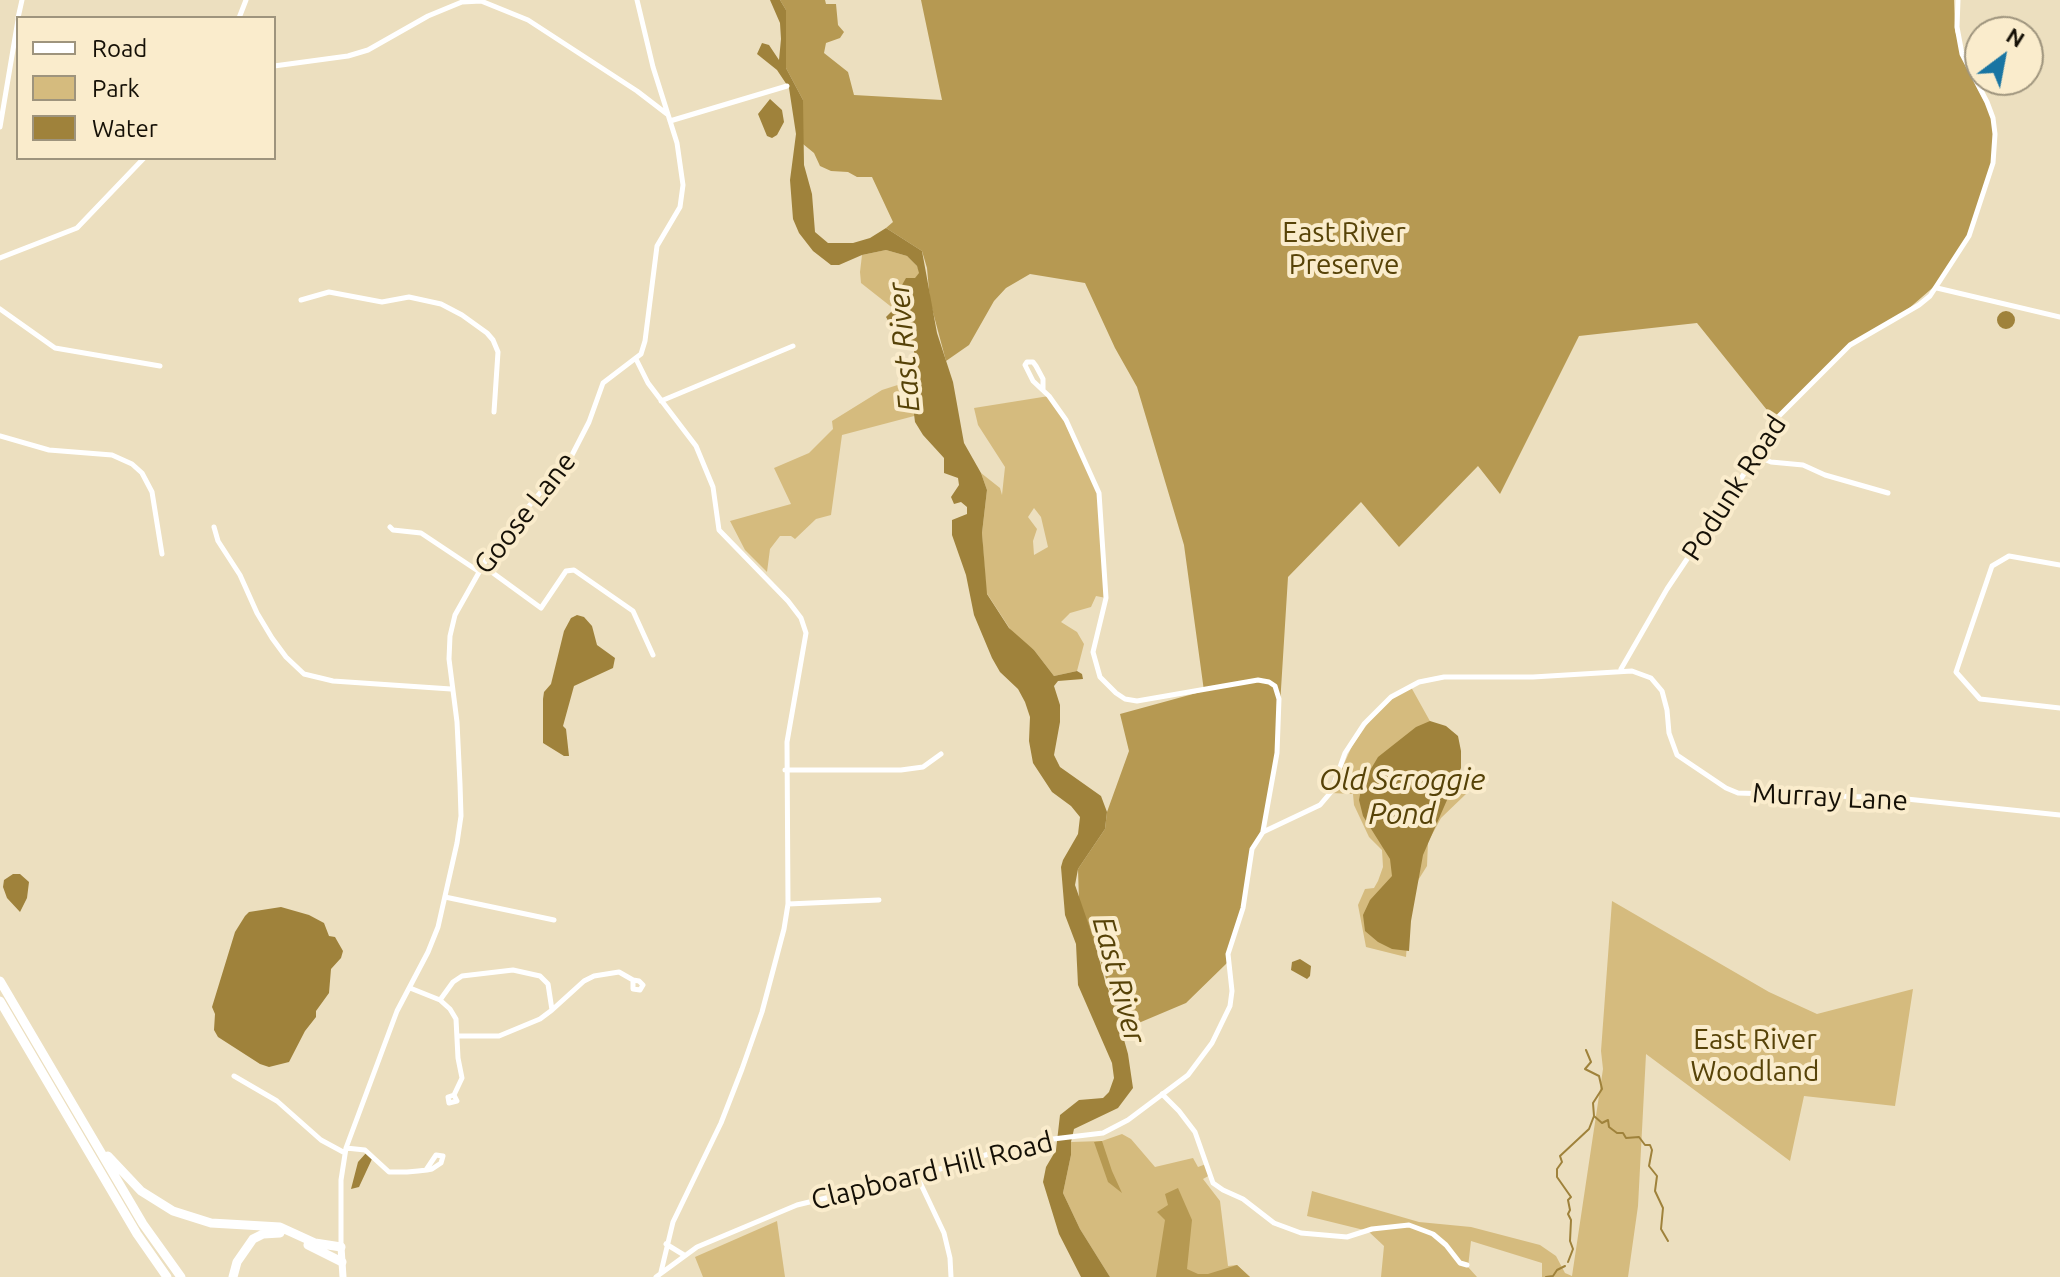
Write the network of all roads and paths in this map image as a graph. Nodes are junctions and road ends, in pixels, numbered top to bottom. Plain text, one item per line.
1 (637, 0) edge
2 (1958, 0) edge
3 (16, 31) edge
4 (276, 66) edge
5 (787, 86) dead end
6 (669, 118) junction
7 (0, 127) edge
8 (142, 160) edge
9 (0, 258) edge
10 (1937, 288) junction
11 (301, 300) dead end
12 (0, 309) edge
13 (2060, 317) edge
14 (793, 346) dead end
15 (636, 359) junction
16 (160, 366) dead end
17 (1043, 390) junction
18 (661, 401) junction
19 (494, 412) dead end
20 (0, 436) edge
21 (1756, 456) junction
22 (1888, 493) dead end
23 (214, 527) dead end
24 (390, 527) dead end
25 (162, 554) dead end
26 (2060, 565) edge
27 (480, 568) junction
28 (653, 655) dead end
29 (1621, 670) junction
30 (451, 689) junction
31 (2060, 708) edge
32 (941, 754) dead end
33 (785, 770) junction
34 (2060, 815) edge
35 (1263, 832) junction
36 (445, 897) junction
37 (879, 900) dead end
38 (788, 904) junction
39 (554, 920) dead end
40 (633, 980) dead end
41 (0, 981) edge
42 (410, 988) junction
43 (440, 1000) junction
44 (0, 1001) edge
45 (552, 1010) junction
46 (458, 1036) junction
47 (234, 1076) dead end
48 (1162, 1094) junction
49 (454, 1095) dead end
50 (73, 1105) junction
51 (345, 1150) junction
52 (426, 1170) dead end
53 (917, 1176) junction
54 (666, 1244) junction
55 (341, 1247) junction
56 (684, 1255) junction
57 (342, 1262) junction
58 (1467, 1265) dead end
59 (659, 1276) edge
60 (167, 1277) edge
61 (181, 1277) edge
62 (233, 1277) edge
63 (343, 1277) edge
64 (951, 1277) edge

1 - 6 street
2 - 10 street, Podunk Road
3 - 7 street
4 - 6 street
5 - 6 street
6 - 15 street
8 - 9 street
10 - 13 street
10 - 21 street, Podunk Road
11 - 19 street
12 - 16 street
14 - 18 street
15 - 18 street
15 - 27 street, Goose Lane
17 - 17 street
17 - 35 street, Clapboard Hill Road
18 - 33 street
20 - 25 street
21 - 22 street
21 - 29 street, Podunk Road
23 - 30 street
24 - 27 street
26 - 31 street
27 - 28 street
27 - 30 street, Goose Lane
29 - 34 street, Murray Lane
29 - 35 street
30 - 36 street, Goose Lane
32 - 33 street
33 - 38 street
35 - 48 street, Clapboard Hill Road
36 - 39 street
36 - 42 street, Goose Lane
37 - 38 street
38 - 54 street
40 - 45 street
41 - 50 highway
42 - 43 street
42 - 51 street, Goose Lane
43 - 45 street
43 - 46 street
44 - 60 highway
45 - 46 street
46 - 49 street
47 - 51 street
48 - 53 street, Clapboard Hill Road
48 - 58 street
50 - 55 highway
50 - 61 highway
51 - 52 street
51 - 55 street, Goose Lane
53 - 56 street, Clapboard Hill Road
53 - 64 street
54 - 56 street
54 - 59 street
55 - 57 main road, Goose Lane
56 - 59 street, Clapboard Hill Road
57 - 62 highway
57 - 63 main road, Goose Lane

